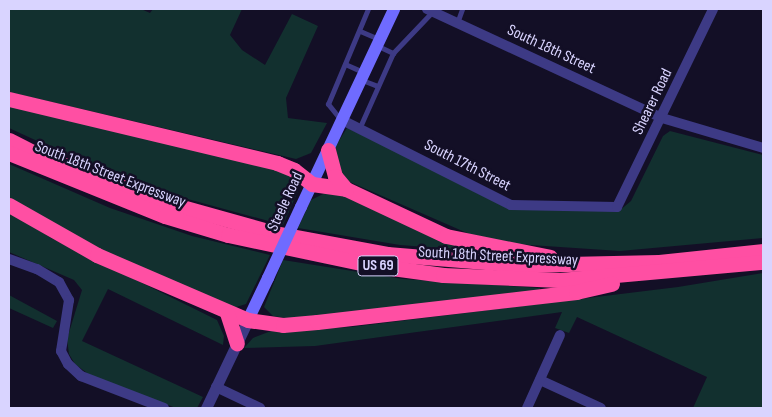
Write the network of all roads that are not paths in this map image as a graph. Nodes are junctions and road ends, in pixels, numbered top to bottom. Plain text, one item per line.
1 (368, 9) edge
2 (394, 9) edge
3 (462, 9) edge
4 (713, 9) edge
5 (431, 10) edge
6 (457, 23) junction
7 (360, 31) junction
8 (378, 42) junction
9 (393, 53) junction
10 (345, 64) junction
11 (362, 76) junction
12 (378, 86) junction
13 (9, 99) edge
14 (662, 118) junction
15 (342, 120) junction
16 (359, 129) junction
17 (9, 140) edge
18 (763, 148) edge
19 (328, 150) junction
20 (9, 154) edge
21 (312, 184) junction
22 (346, 189) junction
23 (9, 205) edge
24 (617, 207) joint
25 (763, 251) edge
26 (9, 259) edge
27 (763, 262) edge
28 (587, 263) junction
29 (655, 274) junction
30 (227, 313) junction
31 (248, 320) junction
32 (560, 335) dead end
33 (237, 343) junction
34 (540, 380) junction
35 (216, 387) junction
36 (164, 408) edge
37 (206, 408) edge
38 (260, 408) edge
39 (527, 408) edge
40 (601, 408) edge

1 - 7 lane
2 - 8 main road, Steele Road
3 - 6 lane
4 - 14 street, Shearer Road
5 - 6 street, South 18th Street
5 - 9 lane
6 - 14 street, South 18th Street
7 - 8 lane
7 - 10 lane
8 - 9 lane
8 - 11 main road, Steele Road
9 - 12 lane
10 - 11 lane
10 - 15 lane
11 - 12 lane
11 - 15 main road, Steele Road
12 - 16 lane
13 - 21 highway
14 - 18 street, South 18th Street
14 - 24 street, Shearer Road
15 - 16 street, South 17th Street
15 - 19 main road, Steele Road
16 - 24 street, South 17th Street
17 - 28 highway, South 18th Street Expressway / US 69
19 - 21 main road, Steele Road
19 - 22 highway
20 - 29 highway, South 18th Street Expressway / US 69
21 - 22 highway
21 - 31 main road, Steele Road, bridge
22 - 28 highway
23 - 30 highway
25 - 28 highway, South 18th Street Expressway / US 69
26 - 36 street
27 - 29 highway, South 18th Street Expressway / US 69
29 - 31 highway
30 - 31 highway
30 - 33 highway
31 - 33 street, Steele Road
32 - 34 street
33 - 35 street, Steele Road
34 - 39 street
34 - 40 street
35 - 37 street, Steele Road
35 - 38 street

